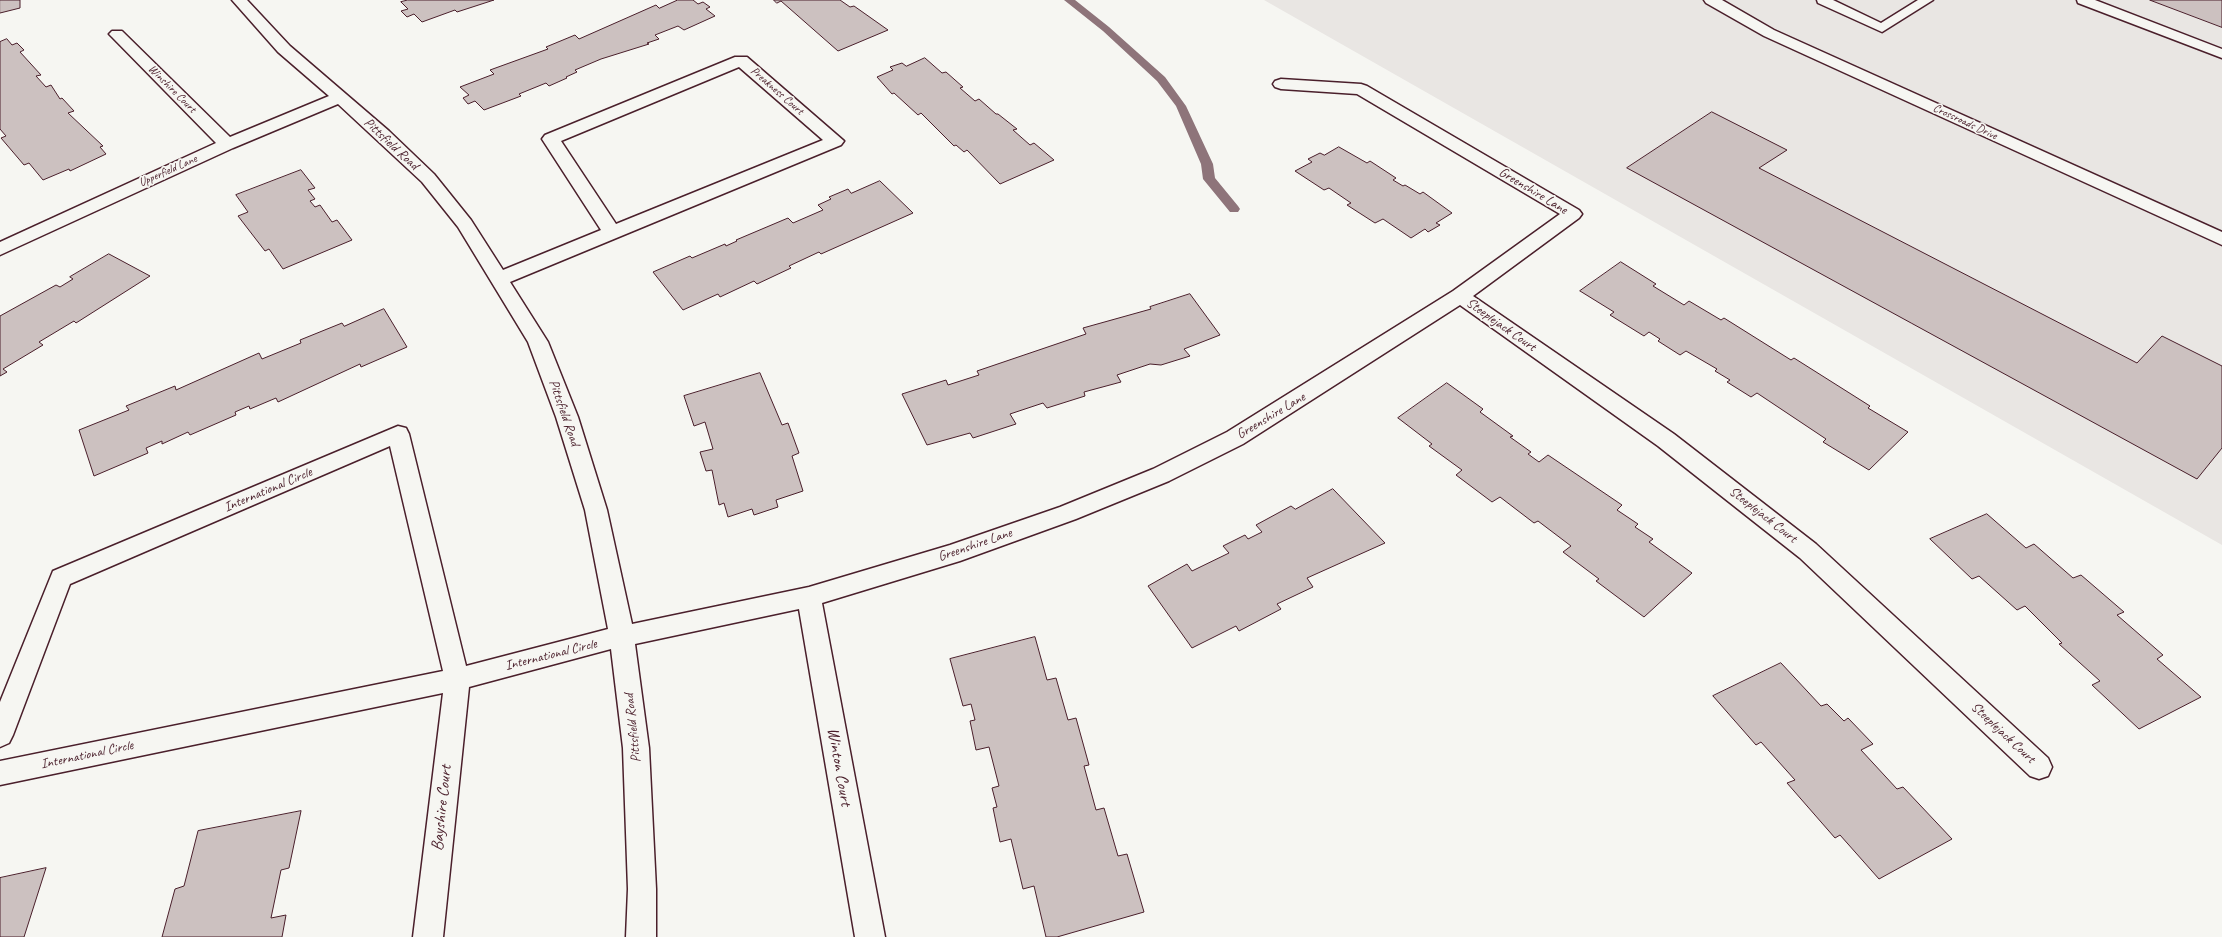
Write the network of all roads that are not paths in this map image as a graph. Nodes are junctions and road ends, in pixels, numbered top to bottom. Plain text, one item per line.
1 (239, 0) edge
2 (1711, 0) edge
3 (1823, 0) edge
4 (1927, 0) edge
5 (2082, 0) edge
6 (117, 34) dead end
7 (2222, 54) edge
8 (1281, 84) dead end
9 (339, 98) junction
10 (227, 144) junction
11 (612, 232) junction
12 (2222, 239) edge
13 (0, 250) edge
14 (499, 278) junction
15 (1460, 296) junction
16 (809, 597) junction
17 (622, 636) junction
18 (457, 679) junction
19 (0, 735) edge
20 (2039, 767) dead end
21 (0, 773) edge
22 (428, 937) edge
23 (641, 937) edge
24 (870, 937) edge

1 - 9 street, Pittsfield Road
2 - 12 street, Crossroads Drive
3 - 4 lane
5 - 7 lane
6 - 10 street, Winshire Court
8 - 15 street, Greenshire Lane
9 - 10 street, Upperfield Lane
9 - 14 street, Pittsfield Road
10 - 13 street, Upperfield Lane
11 - 11 street, Preakness Court
11 - 14 street, Preakness Court
14 - 17 street, Pittsfield Road
15 - 16 street, Greenshire Lane
15 - 20 street, Steeplejack Court
16 - 17 street, Greenshire Lane
16 - 24 street, Winton Court
17 - 18 street, International Circle
17 - 23 street, Pittsfield Road
18 - 19 street, International Circle
18 - 21 street, International Circle
18 - 22 street, Bayshire Court

